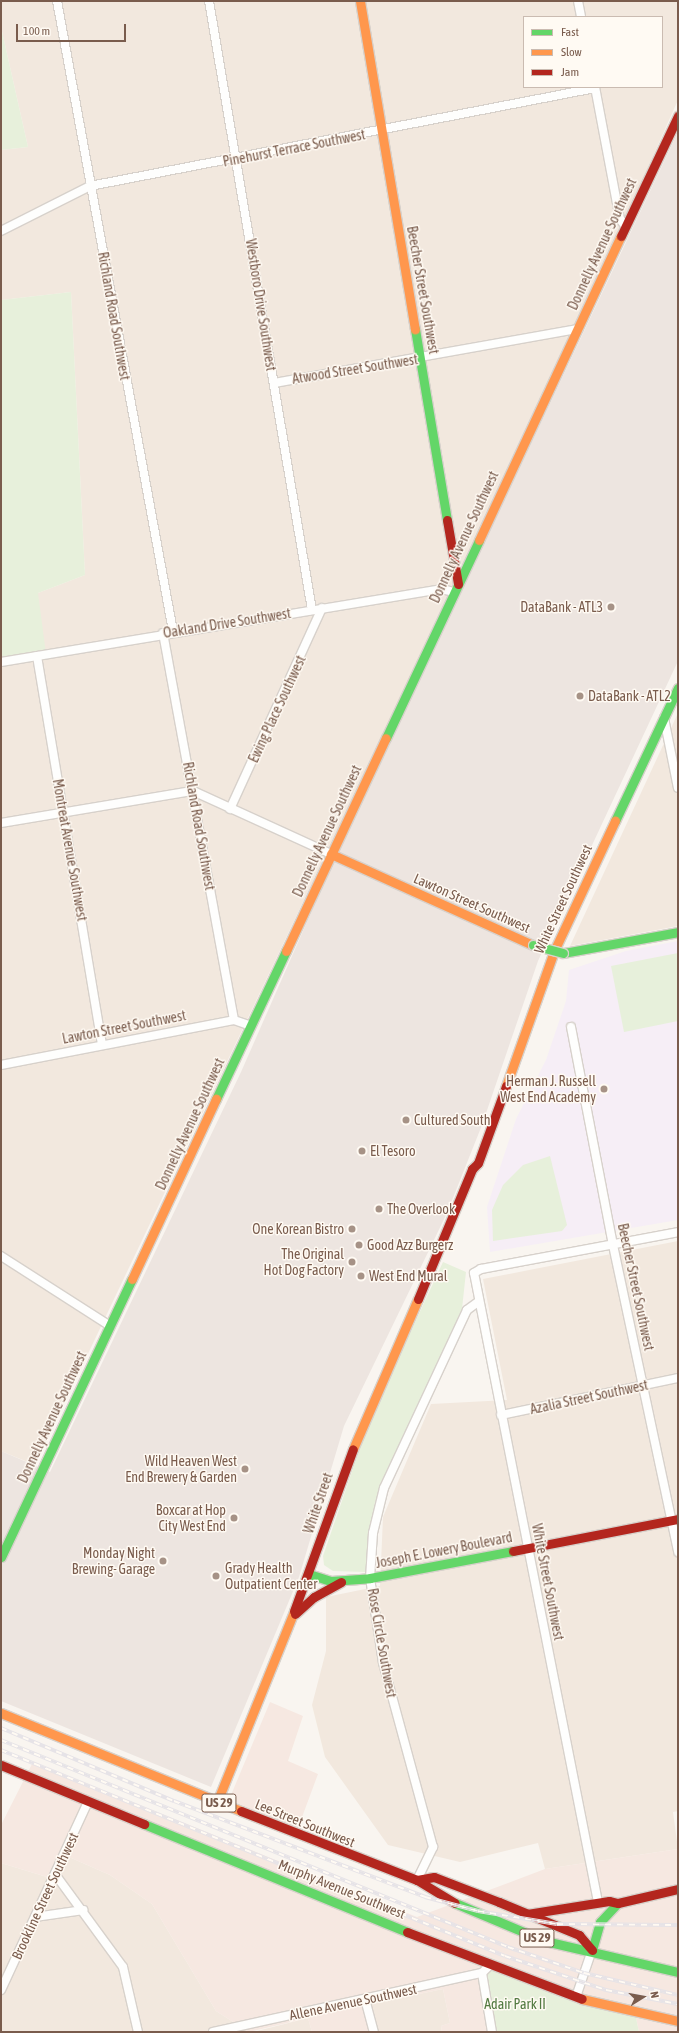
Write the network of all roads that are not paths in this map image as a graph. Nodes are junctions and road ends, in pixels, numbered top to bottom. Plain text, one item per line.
1 (57, 1) edge
2 (209, 1) edge
3 (360, 1) edge
4 (578, 1) edge
5 (581, 16) edge
6 (595, 88) edge
7 (678, 116) edge
8 (382, 131) junction
9 (236, 158) junction
10 (90, 186) junction
11 (626, 227) junction
12 (1, 231) edge
13 (578, 329) junction
14 (420, 359) junction
15 (274, 383) junction
16 (456, 588) junction
17 (322, 608) junction
18 (312, 610) junction
19 (173, 631) junction
20 (163, 633) junction
21 (36, 656) junction
22 (1, 662) edge
23 (678, 688) edge
24 (664, 718) junction
25 (678, 788) edge
26 (193, 791) junction
27 (230, 809) junction
28 (63, 812) junction
29 (1, 823) edge
30 (331, 854) junction
31 (678, 932) edge
32 (234, 1020) junction
33 (251, 1026) junction
34 (571, 1027) dead end
35 (102, 1045) junction
36 (1, 1065) edge
37 (455, 1217) joint
38 (678, 1232) edge
39 (613, 1245) junction
40 (1, 1256) edge
41 (478, 1302) junction
42 (110, 1326) junction
43 (678, 1378) edge
44 (643, 1386) junction
45 (501, 1415) junction
46 (675, 1519) edge
47 (527, 1548) junction
48 (678, 1552) edge
49 (1, 1557) edge
50 (309, 1574) junction
51 (370, 1578) junction
52 (342, 1581) junction
53 (292, 1618) junction
54 (1, 1713) edge
55 (4, 1767) edge
56 (88, 1802) junction
57 (217, 1802) junction
58 (55, 1874) junction
59 (417, 1880) junction
60 (678, 1889) edge
61 (597, 1899) junction
62 (618, 1903) junction
63 (83, 1910) junction
64 (527, 1914) junction
65 (35, 1917) junction
66 (592, 1950) junction
67 (489, 1966) junction
68 (678, 1972) edge
69 (482, 1973) junction
70 (1, 1990) edge
71 (576, 1997) junction
72 (365, 1999) junction
73 (678, 2021) edge
74 (247, 2028) edge
75 (138, 2032) edge
76 (213, 2032) edge
77 (374, 2032) edge
78 (492, 2032) edge

1 - 10 street, Richland Road Southwest
2 - 9 street, Westboro Drive Southwest
3 - 8 street, Beecher Street Southwest
4 - 5 street
6 - 8 street, Pinehurst Terrace Southwest
6 - 11 street
7 - 11 street, Donnelly Avenue Southwest
8 - 9 street, Pinehurst Terrace Southwest
8 - 14 street, Beecher Street Southwest
9 - 10 street, Pinehurst Terrace Southwest
9 - 15 street, Westboro Drive Southwest
10 - 12 street, Pinehurst Terrace Southwest
10 - 19 street, Richland Road Southwest
11 - 13 street, Donnelly Avenue Southwest
13 - 14 street, Atwood Street Southwest
13 - 16 street, Donnelly Avenue Southwest
14 - 15 street, Atwood Street Southwest
14 - 16 street, Beecher Street Southwest
15 - 18 street, Westboro Drive Southwest
16 - 17 street, Oakland Drive Southwest
16 - 30 street, Donnelly Avenue Southwest
17 - 18 street, Oakland Drive Southwest
17 - 27 street, Ewing Place Southwest
18 - 19 street, Oakland Drive Southwest
19 - 20 street, Oakland Drive Southwest
20 - 21 street, Oakland Drive Southwest
20 - 26 street, Richland Road Southwest
21 - 22 street, Oakland Drive Southwest
21 - 28 street, Montreat Avenue Southwest
23 - 24 street, White Street Southwest
24 - 25 street
24 - 37 street, White Street Southwest
26 - 27 street
26 - 28 street
26 - 32 street, Richland Road Southwest
27 - 30 street
28 - 29 street
28 - 35 street, Montreat Avenue Southwest
30 - 31 street, Lawton Street Southwest, bridge
30 - 33 street, Donnelly Avenue Southwest
32 - 33 street
32 - 35 street, Lawton Street Southwest
33 - 42 street, Donnelly Avenue Southwest
34 - 39 street, Beecher Street Southwest
35 - 36 street, Lawton Street Southwest
37 - 50 street, White Street
38 - 39 street
39 - 41 street, White Street Southwest
39 - 44 street, Beecher Street Southwest
40 - 42 street
41 - 45 street, White Street Southwest
41 - 51 street, Rose Circle Southwest
42 - 49 street, Donnelly Avenue Southwest
43 - 44 street, Azalia Street Southwest
44 - 45 street, Azalia Street Southwest
44 - 46 street, Beecher Street Southwest
45 - 47 street, White Street Southwest
46 - 47 street, Joseph E. Lowery Boulevard
46 - 48 street, Beecher Street Southwest
47 - 51 street, Joseph E. Lowery Boulevard
47 - 61 street, White Street Southwest
50 - 52 street, Joseph E. Lowery Boulevard
50 - 53 street, White Street
51 - 52 street, Joseph E. Lowery Boulevard
51 - 59 street, Rose Circle Southwest
52 - 53 street
53 - 57 street, White Street
54 - 57 street, Lee Street Southwest / US 29
55 - 56 street, Murphy Avenue Southwest
56 - 58 street, Brookline Street Southwest
56 - 67 street, Murphy Avenue Southwest
57 - 59 street, Lee Street Southwest / US 29
58 - 63 street
58 - 65 street, Brookline Street Southwest
59 - 64 street, US 29
59 - 66 street, Lee Street Southwest / US 29
60 - 62 street
61 - 62 street
61 - 64 street
62 - 66 street
63 - 65 street
63 - 75 street
64 - 66 street, US 29
65 - 70 street, Brookline Street Southwest
66 - 68 street, US 29
66 - 71 street
67 - 69 street
67 - 71 street, Murphy Avenue Southwest
69 - 72 street, Allene Avenue Southwest
69 - 78 street
71 - 73 street, Murphy Avenue Southwest
72 - 74 street, Allene Avenue Southwest
72 - 77 street
74 - 76 street, Allene Avenue Southwest

